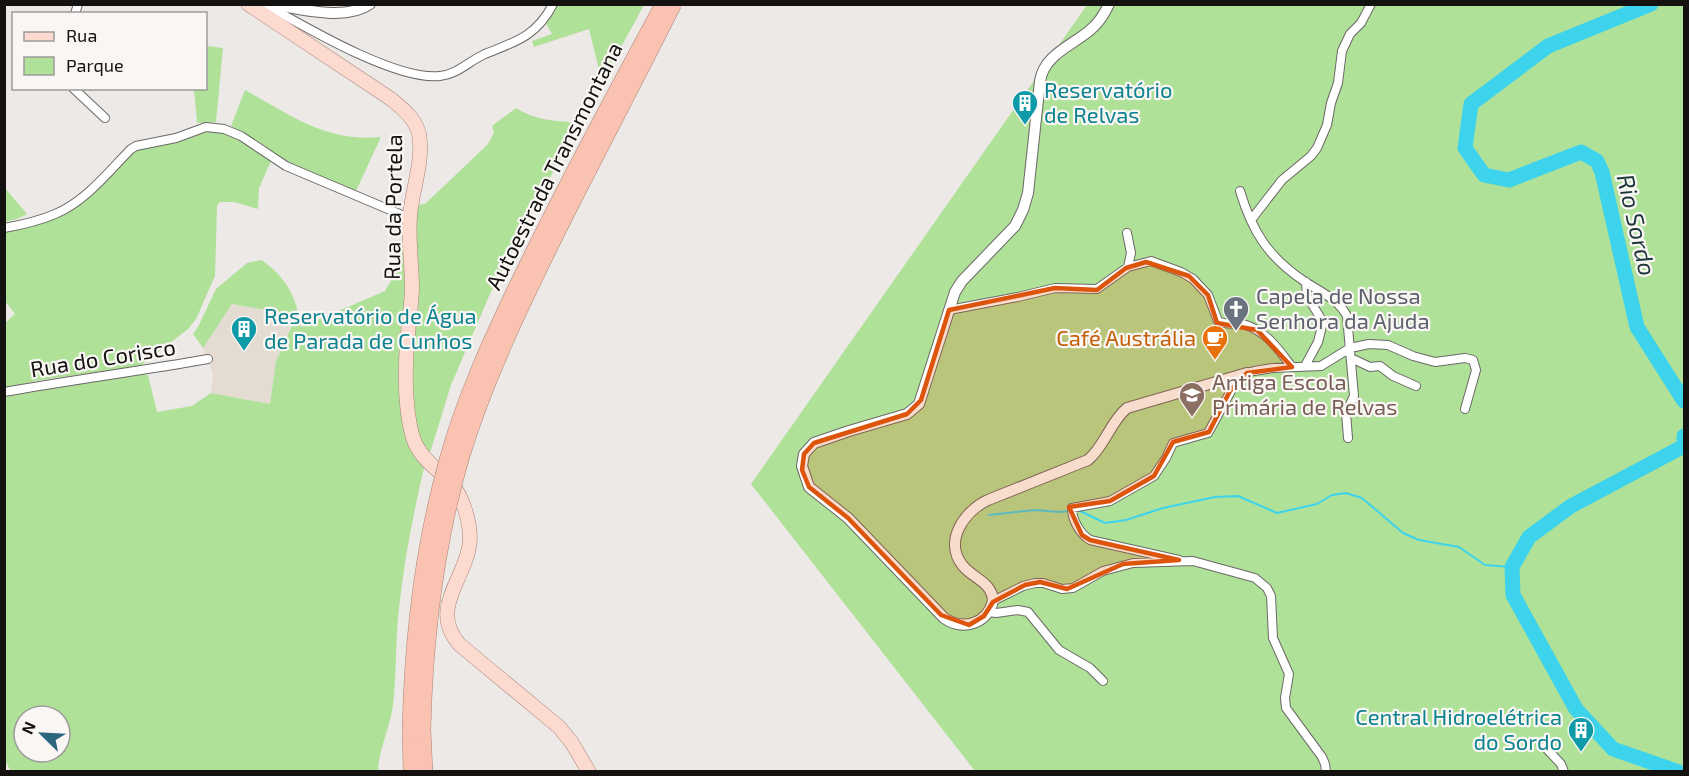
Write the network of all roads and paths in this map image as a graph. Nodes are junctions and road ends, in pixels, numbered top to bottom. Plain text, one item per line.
1 (370, 4) edge
2 (553, 4) edge
3 (663, 4) edge
4 (674, 4) edge
5 (1109, 4) edge
6 (1371, 4) edge
7 (259, 5) edge
8 (75, 90) edge
9 (105, 117) dead end
10 (1240, 191) dead end
11 (409, 218) junction
12 (1251, 220) junction
13 (4, 228) edge
14 (1127, 233) dead end
15 (1128, 267) junction
16 (1306, 282) junction
17 (949, 310) junction
18 (1350, 348) junction
19 (1351, 358) junction
20 (208, 359) dead end
21 (1305, 366) junction
22 (1292, 367) junction
23 (1247, 374) junction
24 (1416, 386) dead end
25 (4, 393) edge
26 (1465, 409) dead end
27 (1348, 438) dead end
28 (1179, 560) junction
29 (991, 606) junction
30 (1103, 681) dead end
31 (417, 730) junction
32 (1545, 747) dead end
33 (411, 771) edge
34 (425, 771) edge
35 (588, 771) edge
36 (1326, 771) edge
37 (1564, 771) edge

1 - 7 street
2 - 7 street
3 - 31 highway, Autoestrada Transmontana, bridge
4 - 31 highway, Autoestrada Transmontana, bridge
5 - 17 street
6 - 12 street
7 - 11 main road, Rua da Portela
8 - 9 street
10 - 12 street
11 - 13 street
11 - 35 main road, Rua da Portela
12 - 16 street
14 - 15 street
15 - 17 street
15 - 22 street
16 - 18 street
16 - 21 street
17 - 29 street
18 - 19 street
18 - 21 street
18 - 26 street
19 - 24 street
19 - 27 street
20 - 25 street, Rua do Corisco
21 - 22 street
22 - 23 street
23 - 28 street
23 - 29 street
28 - 29 street
28 - 36 street
29 - 30 street
31 - 33 highway, Autoestrada Transmontana
31 - 34 highway, Autoestrada Transmontana
32 - 37 street

